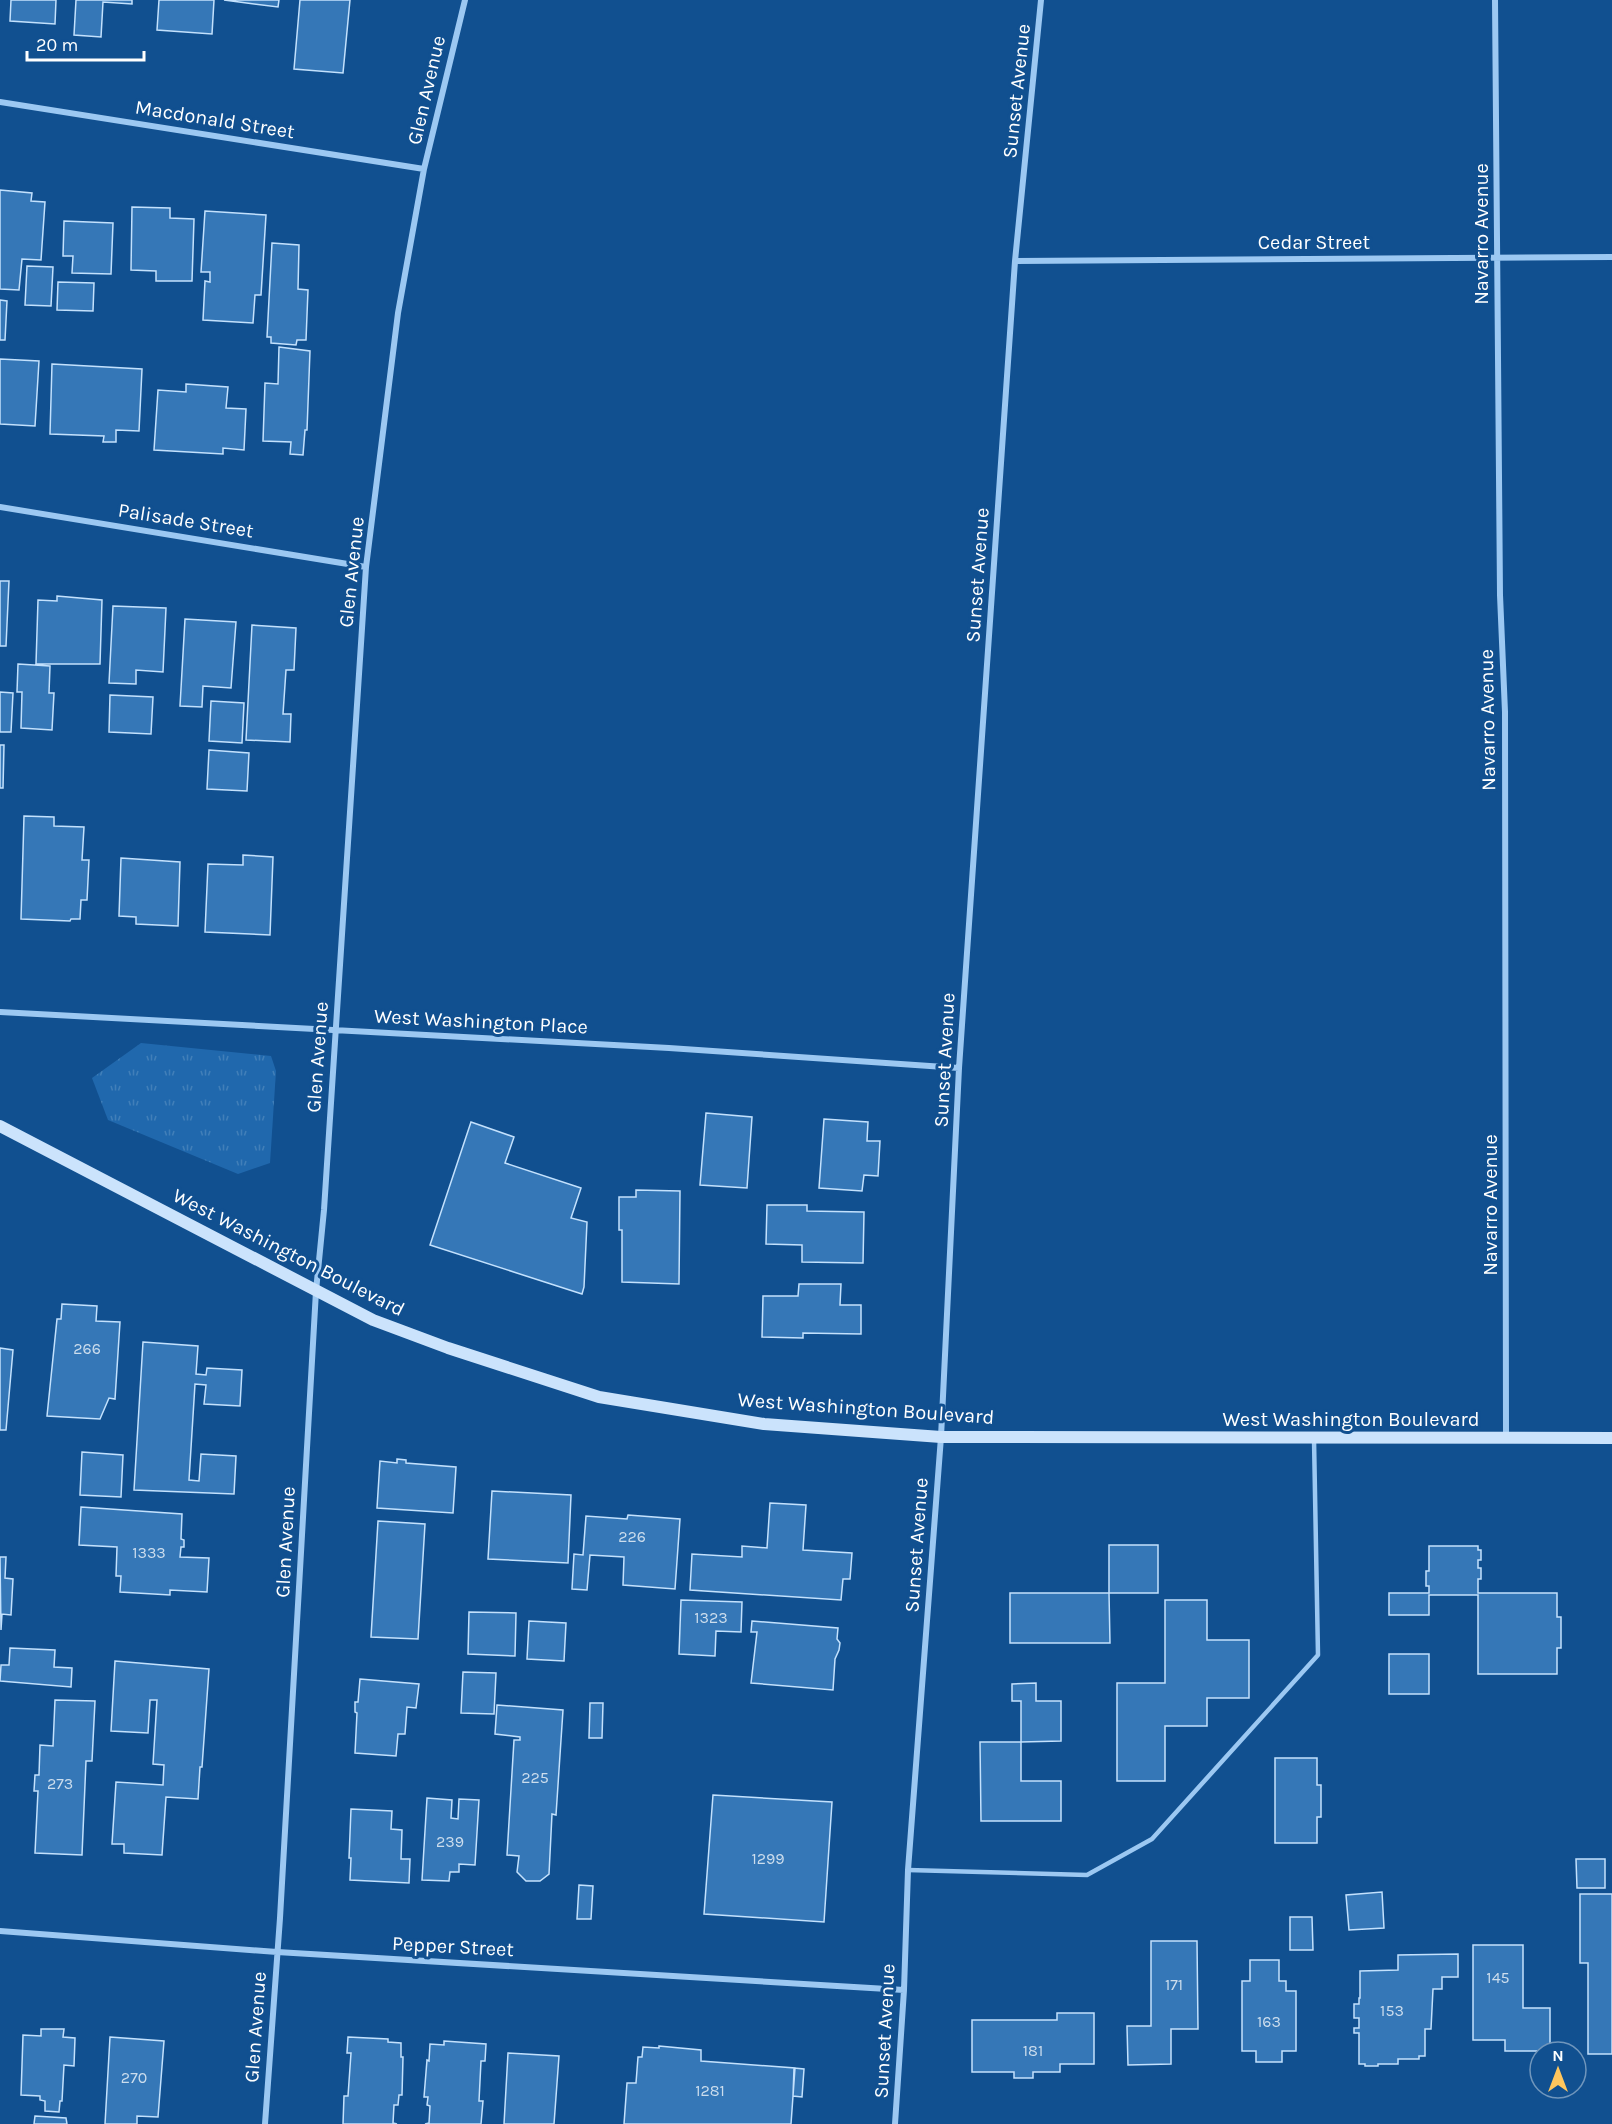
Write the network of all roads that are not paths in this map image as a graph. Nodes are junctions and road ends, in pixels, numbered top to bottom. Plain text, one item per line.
1 (465, 0) edge
2 (1041, 0) edge
3 (1495, 0) edge
4 (0, 102) edge
5 (424, 169) junction
6 (1612, 257) edge
7 (1498, 258) junction
8 (1015, 261) junction
9 (0, 507) edge
10 (366, 567) junction
11 (0, 1012) edge
12 (335, 1030) junction
13 (960, 1068) junction
14 (0, 1126) edge
15 (316, 1291) junction
16 (941, 1437) junction
17 (1612, 1438) edge
18 (1314, 1439) junction
19 (1506, 1439) junction
20 (908, 1870) junction
21 (0, 1931) edge
22 (277, 1953) junction
23 (904, 1990) junction
24 (265, 2124) edge
25 (895, 2124) edge

1 - 5 street, Glen Avenue
2 - 8 street, Sunset Avenue
3 - 7 street, Navarro Avenue
4 - 5 street, Macdonald Street
5 - 10 street, Glen Avenue
6 - 7 street, Cedar Street
7 - 8 street, Cedar Street
7 - 19 street, Navarro Avenue
8 - 13 street, Sunset Avenue
9 - 10 street, Palisade Street
10 - 12 street, Glen Avenue
11 - 12 street, West Washington Place
12 - 13 street, West Washington Place
12 - 15 street, Glen Avenue
13 - 16 street, Sunset Avenue
14 - 15 main road, West Washington Boulevard
15 - 16 main road, West Washington Boulevard
15 - 22 street, Glen Avenue
16 - 18 main road, West Washington Boulevard
16 - 20 street, Sunset Avenue
17 - 19 main road, West Washington Boulevard
18 - 19 main road, West Washington Boulevard
18 - 20 lane
20 - 23 street, Sunset Avenue
21 - 22 street, Pepper Street
22 - 23 street, Pepper Street
22 - 24 street, Glen Avenue
23 - 25 street, Sunset Avenue

